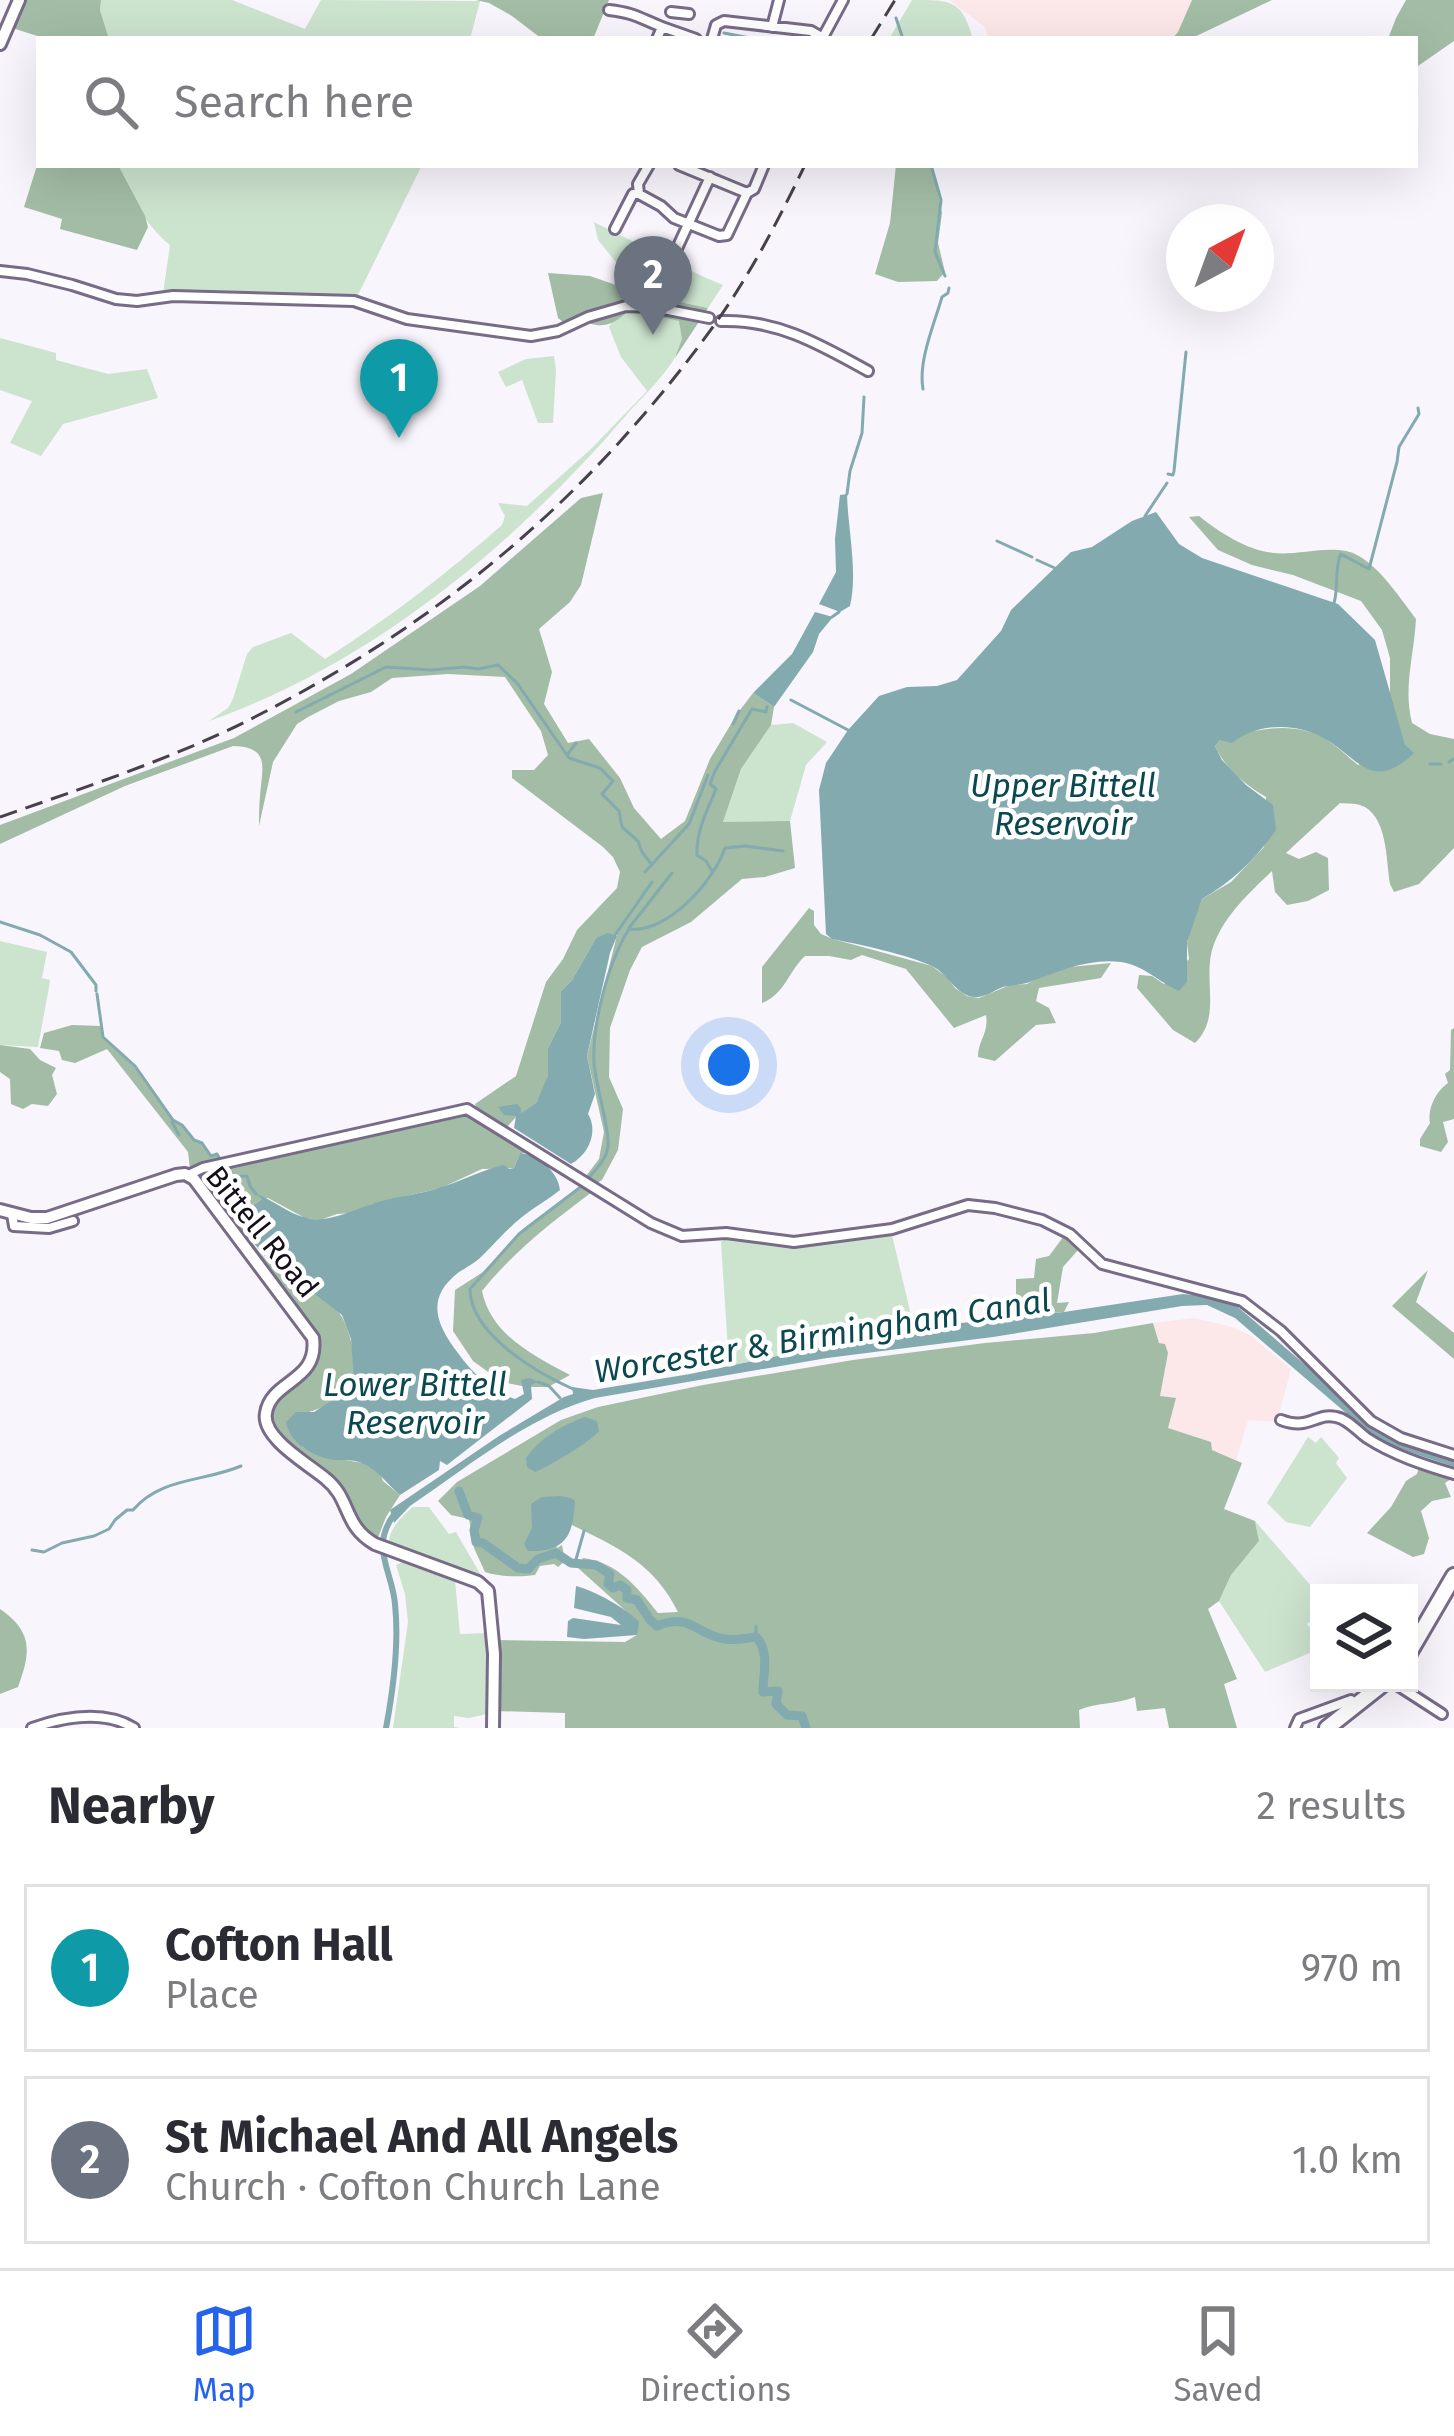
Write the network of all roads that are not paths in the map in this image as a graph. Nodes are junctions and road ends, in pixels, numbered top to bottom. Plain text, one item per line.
1 (19, 0) edge
2 (681, 0) edge
3 (779, 0) edge
4 (843, 0) edge
5 (609, 10) dead end
6 (680, 13) dead end
7 (662, 27) junction
8 (772, 27) junction
9 (658, 36) edge
10 (688, 36) edge
11 (713, 36) edge
12 (818, 36) edge
13 (824, 36) edge
14 (0, 44) edge
15 (647, 168) edge
16 (687, 168) edge
17 (763, 168) edge
18 (710, 177) junction
19 (748, 193) junction
20 (639, 194) junction
21 (690, 223) junction
22 (615, 229) dead end
23 (673, 258) dead end
24 (0, 271) edge
25 (709, 319) dead end
26 (722, 321) dead end
27 (868, 371) dead end
28 (188, 1175) junction
29 (6, 1212) edge
30 (73, 1221) dead end
31 (1281, 1420) dead end
32 (1454, 1454) edge
33 (1454, 1474) edge
34 (1454, 1576) edge
35 (1418, 1638) edge
36 (1371, 1692) edge
37 (1408, 1692) edge
38 (1358, 1701) junction
39 (1442, 1714) dead end
40 (32, 1728) edge
41 (134, 1728) edge
42 (493, 1728) edge
43 (1295, 1728) edge
44 (1334, 1728) edge

1 - 14 main road
2 - 6 street
3 - 8 street
4 - 13 street
5 - 7 street
7 - 9 street
7 - 10 street
8 - 11 street
8 - 12 street
15 - 20 street
16 - 18 street
17 - 19 street
18 - 19 street
18 - 21 street
19 - 21 street
20 - 21 street
20 - 22 street
21 - 23 street
24 - 25 street
26 - 27 street
28 - 29 main road, Bittell Road
28 - 32 street
28 - 42 main road, Bittell Road
29 - 30 street
31 - 33 street
34 - 35 highway
36 - 38 highway
37 - 39 street
38 - 43 street
38 - 44 highway
40 - 41 street

